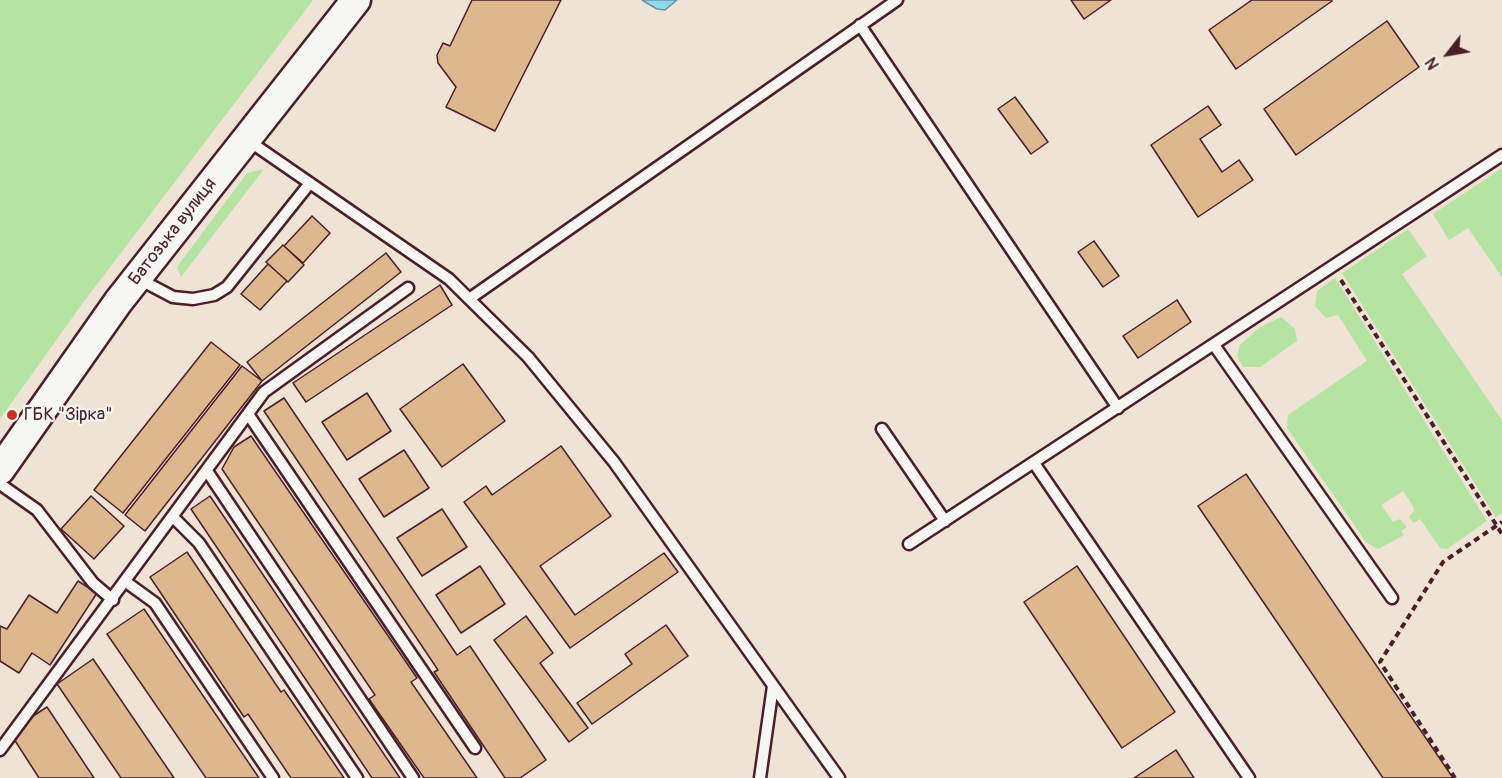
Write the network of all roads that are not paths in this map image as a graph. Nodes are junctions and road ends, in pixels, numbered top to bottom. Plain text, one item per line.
1 (356, 0) edge
2 (897, 0) edge
3 (860, 25) junction
4 (246, 139) junction
5 (1502, 155) edge
6 (310, 183) junction
7 (137, 278) junction
8 (408, 288) dead end
9 (469, 298) junction
10 (1214, 345) junction
11 (1118, 408) junction
12 (248, 414) junction
13 (882, 429) dead end
14 (1034, 463) junction
15 (0, 471) edge
16 (207, 471) junction
17 (0, 484) edge
18 (173, 517) junction
19 (945, 521) junction
20 (909, 544) dead end
21 (126, 582) junction
22 (1392, 598) dead end
23 (113, 600) junction
24 (773, 686) junction
25 (475, 748) dead end
26 (0, 750) edge
27 (273, 778) edge
28 (357, 778) edge
29 (413, 778) edge
30 (760, 778) edge
31 (839, 778) edge
32 (1249, 778) edge

1 - 4 street, Батозька вулиця
2 - 3 lane
3 - 9 lane
3 - 11 lane
4 - 6 lane
4 - 7 street, Батозька вулиця
5 - 10 lane
6 - 7 lane
6 - 9 lane
7 - 15 street, Батозька вулиця
8 - 12 lane
9 - 24 lane
10 - 11 lane
10 - 22 lane
11 - 14 lane
12 - 16 lane
12 - 25 lane
13 - 19 lane
14 - 19 lane
14 - 32 lane
16 - 18 lane
16 - 29 lane
17 - 23 lane
18 - 21 lane
18 - 28 lane
19 - 20 lane
21 - 23 lane
21 - 27 lane
23 - 26 lane
24 - 30 lane
24 - 31 lane

